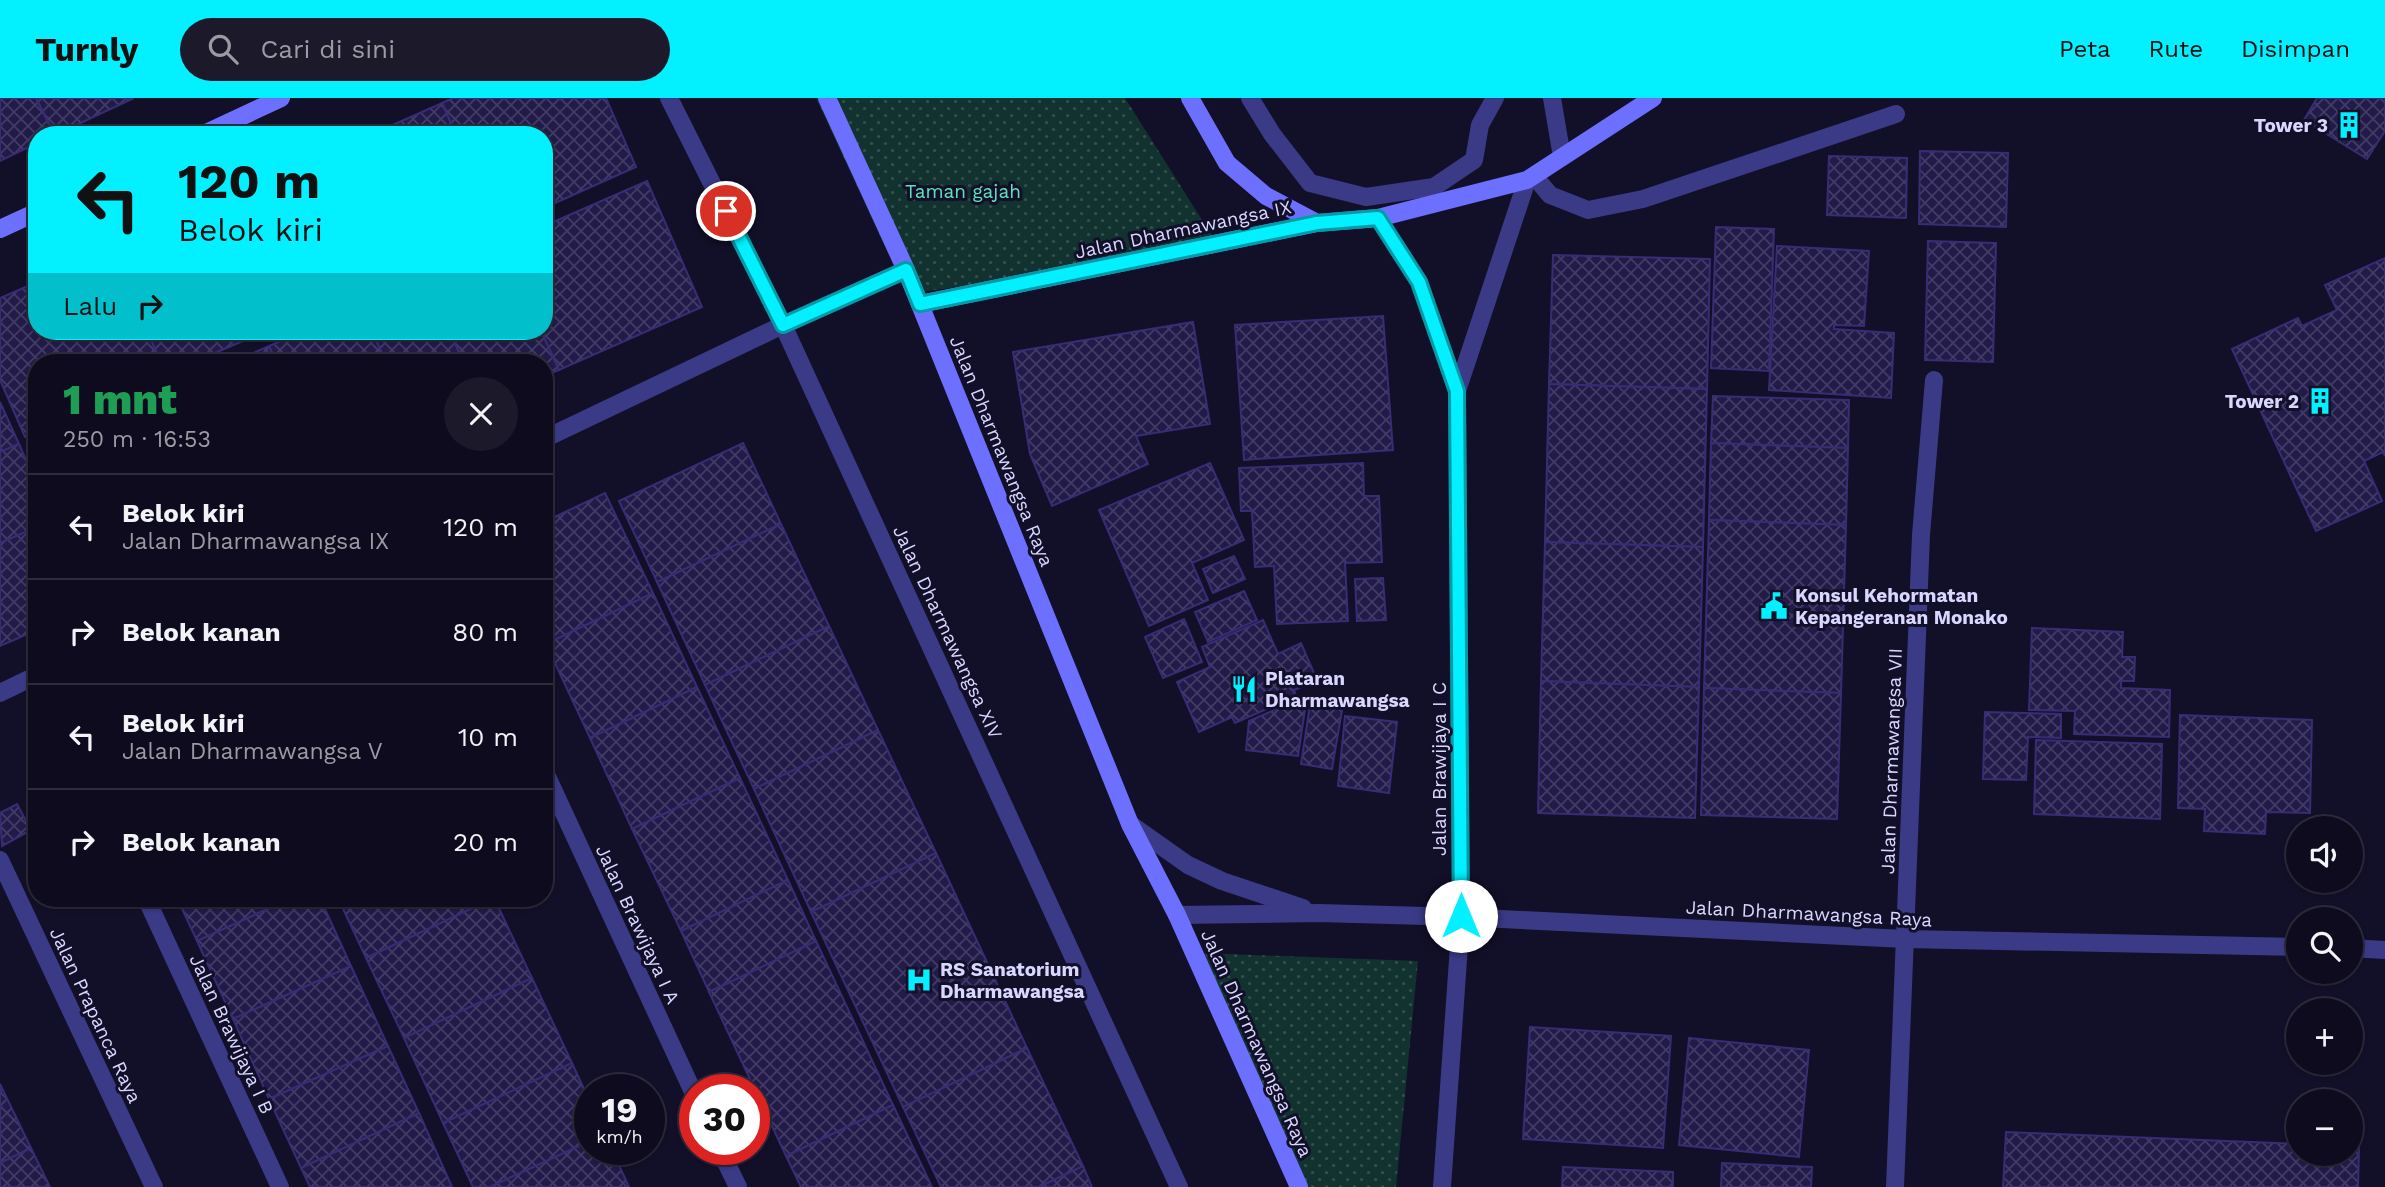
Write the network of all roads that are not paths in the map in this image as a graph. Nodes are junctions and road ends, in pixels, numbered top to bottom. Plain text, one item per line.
1 (281, 98) edge
2 (669, 98) edge
3 (1190, 98) edge
4 (1250, 98) edge
5 (1495, 98) edge
6 (1552, 98) edge
7 (1653, 98) edge
8 (828, 99) edge
9 (1896, 114) dead end
10 (221, 126) edge
11 (1562, 158) junction
12 (1531, 179) junction
13 (28, 216) edge
14 (1378, 218) junction
15 (1317, 223) junction
16 (0, 229) edge
17 (906, 270) junction
18 (920, 304) junction
19 (783, 325) junction
20 (1934, 380) dead end
21 (1457, 391) junction
22 (553, 435) edge
23 (28, 679) edge
24 (0, 693) edge
25 (553, 789) edge
26 (1130, 824) junction
27 (0, 860) edge
28 (150, 907) edge
29 (1319, 913) junction
30 (1177, 915) junction
31 (1461, 916) junction
32 (1905, 939) junction
33 (2286, 947) edge
34 (2363, 949) edge
35 (2385, 950) edge
36 (685, 1074) edge
37 (727, 1165) edge
38 (154, 1187) edge
39 (280, 1187) edge
40 (738, 1187) edge
41 (1179, 1187) edge
42 (1299, 1187) edge
43 (1442, 1187) edge
44 (1895, 1187) edge

1 - 10 street
2 - 19 street, Jalan Dharmawangsa XIV
3 - 15 street
4 - 5 street
6 - 11 street
7 - 11 street, Jalan Dharmawangsa IX
8 - 17 street, Jalan Dharmawangsa Raya
9 - 12 street
11 - 12 street, Jalan Dharmawangsa IX
12 - 14 street, Jalan Dharmawangsa IX
12 - 21 street, Jalan Brawijaya I C
13 - 16 street
14 - 15 street, Jalan Dharmawangsa IX
14 - 21 street, Jalan Brawijaya I C
15 - 18 street, Jalan Dharmawangsa IX
17 - 18 street, Jalan Dharmawangsa Raya
17 - 19 street
18 - 26 street, Jalan Dharmawangsa Raya
19 - 22 street
19 - 41 street, Jalan Dharmawangsa XIV
20 - 32 street, Jalan Dharmawangsa VII
21 - 31 street, Jalan Brawijaya I C
23 - 24 street
25 - 36 street, Jalan Brawijaya I A
26 - 29 street, Jalan Dharmawangsa Raya
26 - 30 street, Jalan Dharmawangsa Raya
27 - 38 street, Jalan Prapanca Raya
28 - 39 street, Jalan Brawijaya I B
29 - 30 street, Jalan Dharmawangsa Raya
29 - 31 street, Jalan Dharmawangsa Raya
30 - 42 street, Jalan Dharmawangsa Raya
31 - 32 street, Jalan Dharmawangsa Raya
31 - 43 street, Jalan Brawijaya I C
32 - 33 street, Jalan Dharmawangsa Raya
32 - 44 street, Jalan Dharmawangsa VII
34 - 35 street
37 - 40 street

